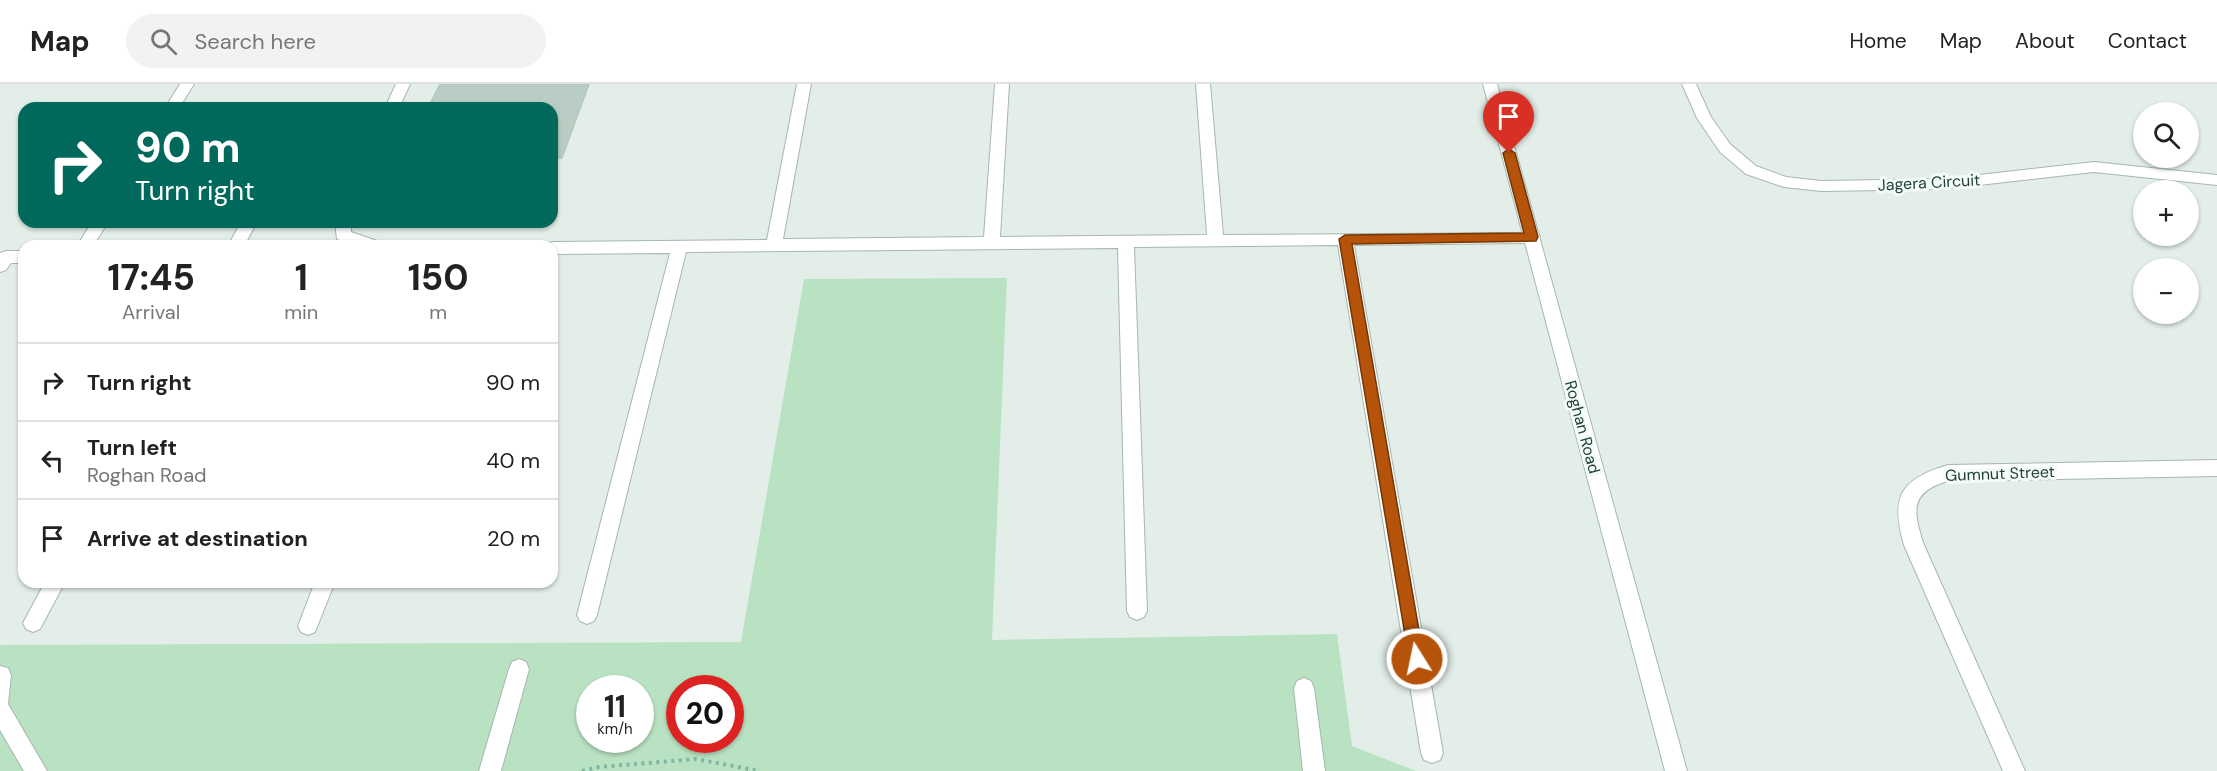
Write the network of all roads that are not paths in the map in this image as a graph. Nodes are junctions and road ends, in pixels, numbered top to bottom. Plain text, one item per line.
1 (187, 84) edge
2 (403, 84) edge
3 (804, 84) edge
4 (1002, 84) edge
5 (1203, 84) edge
6 (1490, 84) edge
7 (1689, 84) edge
8 (176, 102) edge
9 (395, 102) edge
10 (2217, 180) edge
11 (343, 228) edge
12 (1532, 237) junction
13 (1345, 239) junction
14 (357, 240) edge
15 (1215, 241) junction
16 (1126, 242) junction
17 (992, 243) junction
18 (774, 245) junction
19 (680, 246) junction
20 (558, 248) edge
21 (18, 257) edge
22 (0, 266) edge
23 (2217, 468) edge
24 (53, 588) edge
25 (323, 588) edge
26 (1137, 611) dead end
27 (587, 615) dead end
28 (33, 623) dead end
29 (308, 626) dead end
30 (519, 669) dead end
31 (1, 675) edge
32 (1304, 688) dead end
33 (0, 699) edge
34 (0, 710) edge
35 (1432, 753) dead end
36 (36, 771) edge
37 (490, 771) edge
38 (1314, 771) edge
39 (1676, 771) edge
40 (2014, 771) edge

1 - 8 street
2 - 9 street
3 - 18 street
4 - 17 street
5 - 15 street
6 - 12 street, Roghan Road
7 - 10 street, Jagera Circuit
11 - 14 street
12 - 13 street
12 - 39 street, Roghan Road
13 - 15 street
13 - 35 street
15 - 16 street
16 - 17 street
16 - 26 street
17 - 18 street
18 - 19 street
19 - 20 street
19 - 27 street
21 - 22 street
23 - 40 street, Gumnut Street
24 - 28 street
25 - 29 street
30 - 37 street
31 - 33 street
32 - 38 street
34 - 36 street

